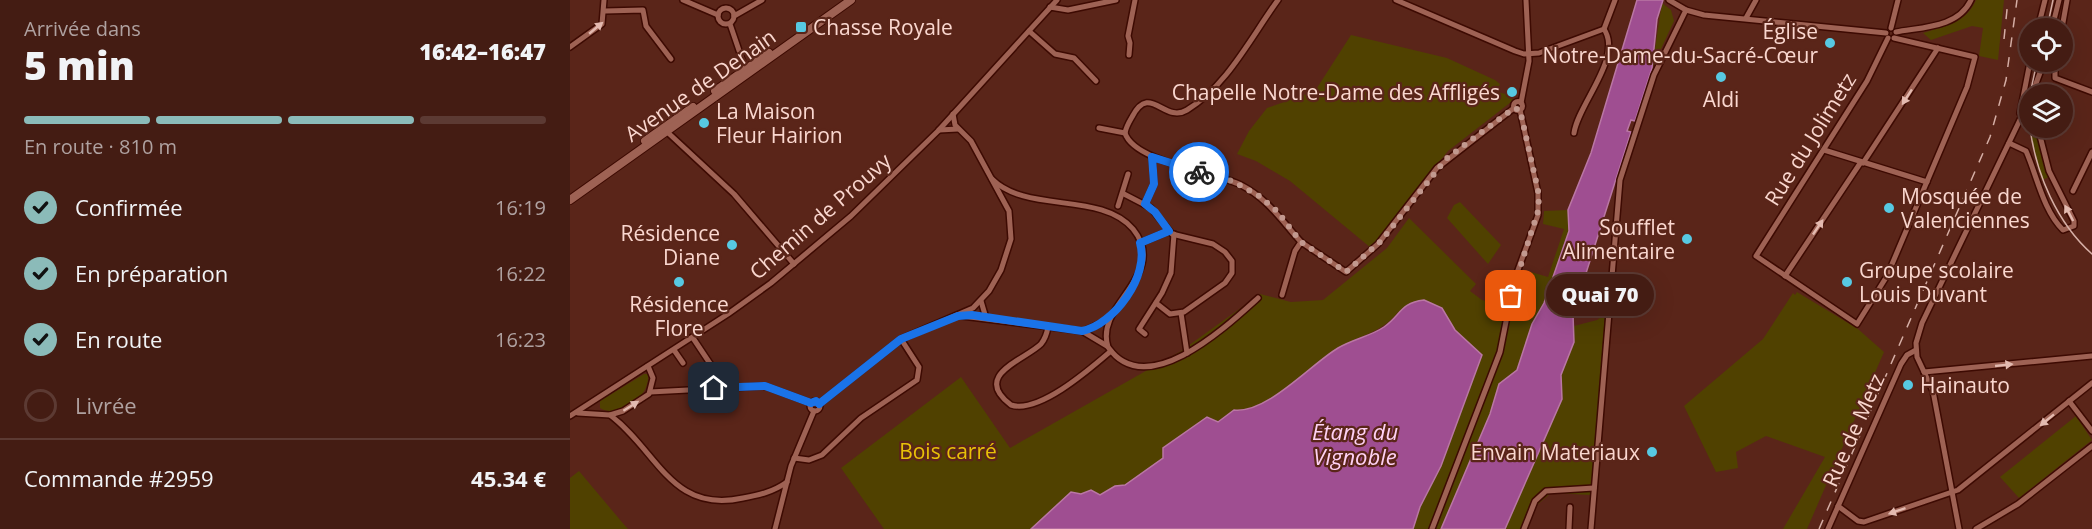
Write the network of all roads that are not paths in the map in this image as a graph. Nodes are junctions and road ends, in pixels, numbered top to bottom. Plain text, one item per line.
1 (604, 0) edge
2 (683, 0) edge
3 (723, 0) edge
4 (762, 0) edge
5 (844, 0) edge
6 (851, 0) edge
7 (1058, 0) edge
8 (1116, 0) edge
9 (1134, 0) edge
10 (1278, 0) edge
11 (1396, 0) edge
12 (1526, 0) edge
13 (1615, 0) edge
14 (1669, 0) edge
15 (1756, 0) edge
16 (1898, 0) edge
17 (1971, 0) edge
18 (2045, 0) edge
19 (2059, 0) edge
20 (2067, 0) edge
21 (725, 8) junction
22 (1050, 8) junction
23 (1686, 10) junction
24 (605, 11) junction
25 (718, 15) junction
26 (734, 16) junction
27 (1746, 18) junction
28 (2040, 18) edge
29 (2054, 18) edge
30 (2064, 18) edge
31 (730, 24) junction
32 (1604, 29) junction
33 (1029, 31) junction
34 (1891, 34) junction
35 (570, 47) edge
36 (1938, 48) junction
37 (1529, 54) junction
38 (1129, 55) dead end
39 (671, 59) dead end
40 (747, 71) junction
41 (2028, 72) edge
42 (2041, 72) edge
43 (2055, 72) edge
44 (1096, 81) dead end
45 (2038, 81) junction
46 (2037, 84) edge
47 (2038, 84) edge
48 (2092, 92) edge
49 (1517, 109) junction
50 (953, 114) junction
51 (2018, 124) joint
52 (1099, 128) dead end
53 (958, 129) junction
54 (664, 130) junction
55 (938, 130) junction
56 (1574, 133) dead end
57 (1125, 134) junction
58 (2041, 138) edge
59 (2009, 143) junction
60 (1824, 150) junction
61 (2092, 152) edge
62 (1152, 157) junction
63 (1862, 162) junction
64 (1128, 174) dead end
65 (992, 178) junction
66 (1927, 182) junction
67 (2073, 191) dead end
68 (570, 194) edge
69 (1019, 194) junction
70 (1124, 194) junction
71 (570, 200) edge
72 (1145, 204) junction
73 (1008, 206) junction
74 (1118, 206) dead end
75 (1171, 233) junction
76 (1301, 242) junction
77 (1140, 243) junction
78 (794, 264) junction
79 (1785, 276) junction
80 (1282, 295) dead end
81 (1258, 298) dead end
82 (981, 300) junction
83 (1156, 303) junction
84 (1181, 313) junction
85 (958, 316) junction
86 (986, 318) junction
87 (1109, 319) junction
88 (1048, 327) junction
89 (1082, 331) junction
90 (1145, 334) dead end
91 (693, 338) junction
92 (901, 339) junction
93 (1109, 349) junction
94 (674, 350) junction
95 (1916, 350) junction
96 (1187, 353) junction
97 (2092, 356) edge
98 (683, 363) dead end
99 (711, 365) dead end
100 (648, 366) junction
101 (1924, 372) junction
102 (2092, 383) edge
103 (650, 392) junction
104 (597, 399) junction
105 (2069, 401) junction
106 (811, 403) junction
107 (819, 404) junction
108 (814, 411) junction
109 (599, 413) junction
110 (572, 415) edge
111 (610, 415) junction
112 (2092, 430) edge
113 (2092, 446) edge
114 (794, 458) junction
115 (787, 482) junction
116 (1594, 488) junction
117 (1952, 492) junction
118 (767, 493) junction
119 (715, 502) junction
120 (782, 502) junction
121 (1838, 506) junction
122 (1570, 507) dead end
123 (715, 510) dead end
124 (775, 529) edge
125 (1432, 529) edge
126 (1524, 529) edge
127 (1569, 529) edge
128 (1591, 529) edge
129 (1828, 529) edge
130 (1959, 529) edge
131 (1976, 529) edge

1 - 24 street
2 - 25 street
3 - 21 street
4 - 26 street
5 - 40 main road, Avenue de Denain
6 - 40 main road, Avenue de Denain
7 - 22 street, Chemin de Prouvy
8 - 22 street
9 - 38 street
10 - 57 street
11 - 37 street
12 - 37 street
13 - 32 street
14 - 23 street
15 - 27 street
16 - 34 street, Rue du Jolimetz
17 - 34 street
18 - 28 street
19 - 29 street
20 - 30 street
21 - 25 street
21 - 26 street
22 - 33 street, Chemin de Prouvy
23 - 27 street
23 - 116 street
35 -> 24 street
24 - 39 street
25 - 31 street
26 - 31 street
27 - 34 street
31 - 40 street
32 - 37 street
32 - 56 street
33 - 44 street
33 - 50 street, Chemin de Prouvy
34 - 36 street
34 - 60 street, Rue du Jolimetz
36 -> 63 street
36 - 66 street
37 - 49 street
40 - 54 main road, Avenue de Denain
41 - 51 street
42 - 45 street
43 - 48 street
45 - 46 street
45 - 47 street
49 - 76 street
49 - 125 street
50 - 53 street
50 - 55 street, Chemin de Prouvy
51 - 59 street
52 - 57 street
53 - 55 street
53 - 65 street
54 - 68 main road, Avenue de Denain
54 - 71 main road, Avenue de Denain
54 - 78 street
55 - 78 street, Chemin de Prouvy
57 - 62 street
59 -> 58 street
59 - 95 street
60 - 63 street
60 - 79 street, Rue du Jolimetz
61 - 67 street
62 - 72 street
62 - 76 street
63 - 66 street
79 -> 63 street
64 - 70 street
65 - 69 street
65 - 73 street
66 - 79 street
69 - 73 street
69 - 77 street
70 - 72 street
70 - 74 street
72 - 75 street
73 - 82 street
75 - 77 street
75 - 83 street
75 - 84 street
76 - 80 street
77 - 87 street
78 - 91 street, Chemin de Prouvy
81 - 96 street
82 - 85 street
82 - 86 street
83 - 84 street
83 - 90 street
84 - 96 street
85 - 86 street
85 - 92 street
86 - 88 street
87 - 89 street
87 - 93 street
88 - 89 street
88 - 93 street
89 - 93 street
91 - 94 street, Chemin de Prouvy
91 - 99 street
92 - 107 street
92 - 114 street
93 - 96 street
94 - 98 street
94 - 100 street, Chemin de Prouvy
95 - 101 street
95 - 121 street, Rue de Metz
101 -> 97 street
100 - 103 street
100 - 104 street, Chemin de Prouvy
101 - 117 street
102 - 105 street
103 - 106 street
111 -> 103 street
104 - 109 street
104 - 110 street, Chemin de Prouvy
105 - 112 street
105 -> 117 street
106 - 107 street
106 - 108 street
107 - 108 street
108 - 114 street
109 - 110 street
109 - 111 street
111 - 119 street
113 - 131 street
114 - 115 street
115 - 118 street
115 - 120 street
116 - 126 street
116 - 128 street
117 -> 121 street
117 - 130 street
118 - 119 street
118 - 120 street
119 - 123 street
120 - 124 street
121 - 129 street, Rue de Metz
122 - 127 street

